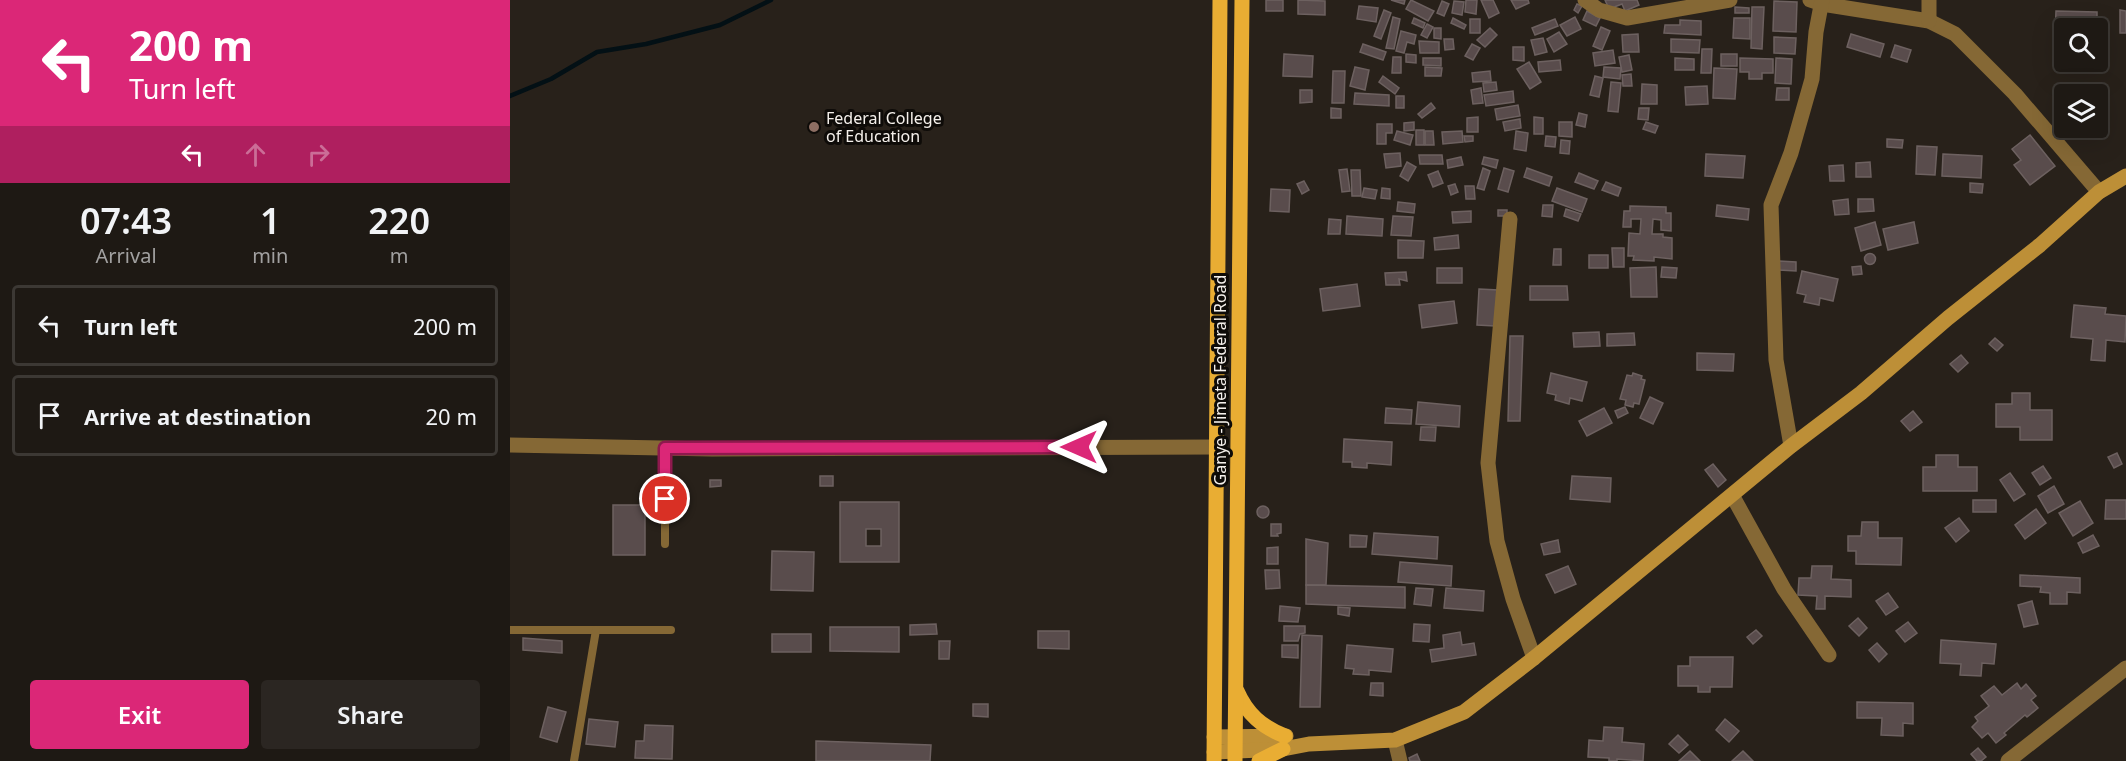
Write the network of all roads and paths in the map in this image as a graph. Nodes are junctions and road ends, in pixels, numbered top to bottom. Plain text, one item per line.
1 (1220, 0) edge
2 (1242, 0) edge
3 (1585, 0) edge
4 (1730, 0) edge
5 (1929, 0) edge
6 (1818, 1) edge
7 (1929, 21) junction
8 (2126, 176) edge
9 (2099, 192) junction
10 (1510, 219) dead end
11 (1217, 287) junction
12 (1238, 288) junction
13 (510, 445) edge
14 (1791, 446) junction
15 (1216, 447) junction
16 (665, 448) junction
17 (1732, 495) junction
18 (665, 544) dead end
19 (510, 630) edge
20 (596, 630) junction
21 (670, 630) dead end
22 (1829, 655) dead end
23 (1534, 658) junction
24 (2126, 668) edge
25 (1235, 687) junction
26 (1395, 740) junction
27 (1284, 742) junction
28 (1214, 750) edge
29 (1235, 750) edge
30 (574, 761) edge
31 (1259, 761) edge
32 (1400, 761) edge
33 (2008, 761) edge

1 - 11 main road, Ganye - Jimeta Federal Road
2 - 12 main road, Ganye - Jimeta Federal Road
3 - 4 street
5 - 7 street
6 - 7 street
6 - 14 street
7 - 9 street
8 - 9 street
9 - 14 street
10 - 23 street
11 - 12 main road
11 - 15 main road, Ganye - Jimeta Federal Road
12 - 25 main road, Ganye - Jimeta Federal Road
13 - 16 street
14 - 17 street
15 - 16 street
15 - 28 main road, Ganye - Jimeta Federal Road
16 - 18 lane
17 - 22 street
17 - 23 street
19 - 20 lane
20 - 21 lane
20 - 30 lane
23 - 26 street
24 - 33 street
25 - 27 main road
25 - 29 main road, Ganye - Jimeta Federal Road
26 - 27 street
26 - 32 street
27 - 29 street
27 - 31 main road
28 - 29 street

